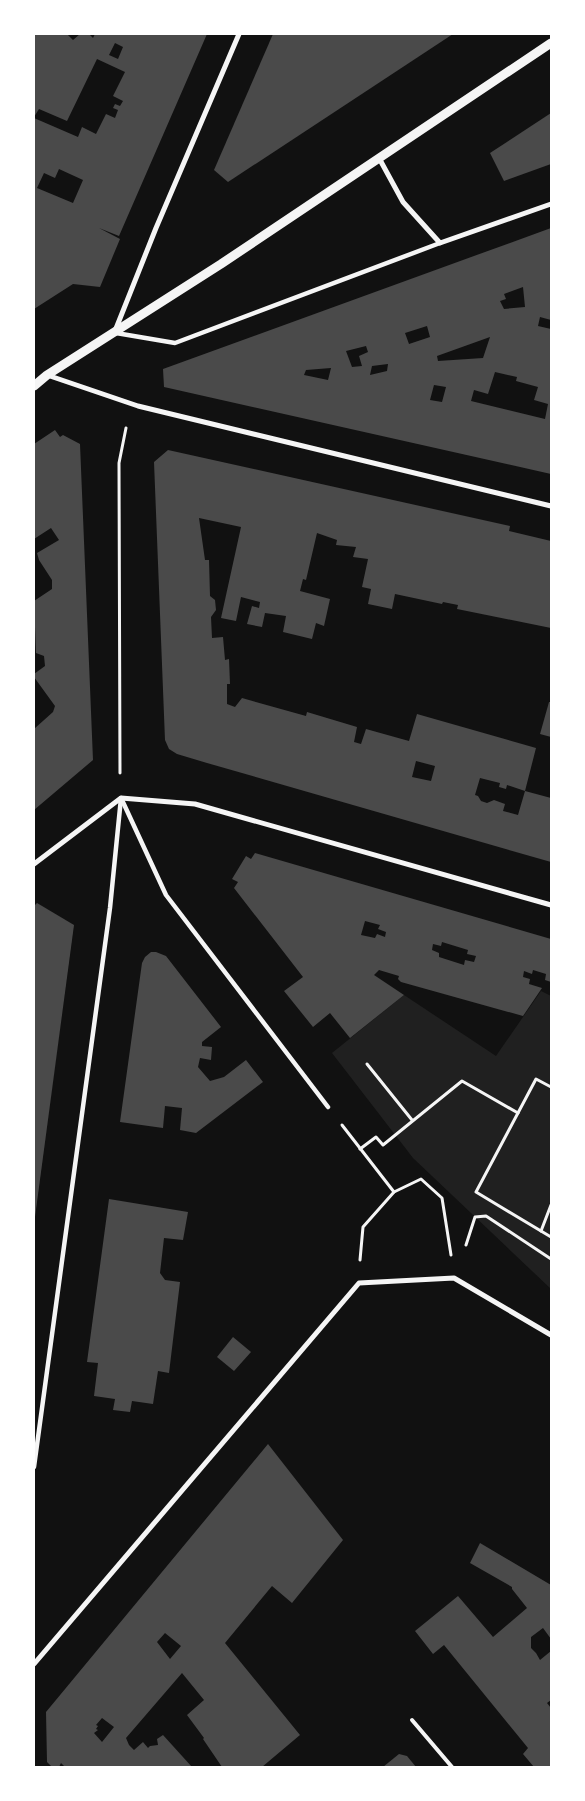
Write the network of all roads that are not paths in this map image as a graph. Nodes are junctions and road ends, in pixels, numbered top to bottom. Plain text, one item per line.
1 (239, 34) edge
2 (551, 43) edge
3 (379, 157) junction
4 (551, 204) edge
5 (440, 243) junction
6 (114, 333) junction
7 (48, 375) junction
8 (34, 386) edge
9 (551, 506) edge
10 (121, 798) junction
11 (34, 864) edge
12 (551, 905) edge
13 (328, 1107) dead end
14 (551, 1334) edge
15 (34, 1467) edge
16 (34, 1664) edge
17 (412, 1720) dead end
18 (452, 1767) edge

1 - 6 street
2 - 3 street
3 - 5 street
3 - 6 street
4 - 5 street
5 - 6 street
6 - 7 street
7 - 8 street
7 - 9 street
10 - 11 street
10 - 12 street
10 - 13 street
10 - 15 street
14 - 16 street
17 - 18 lane

